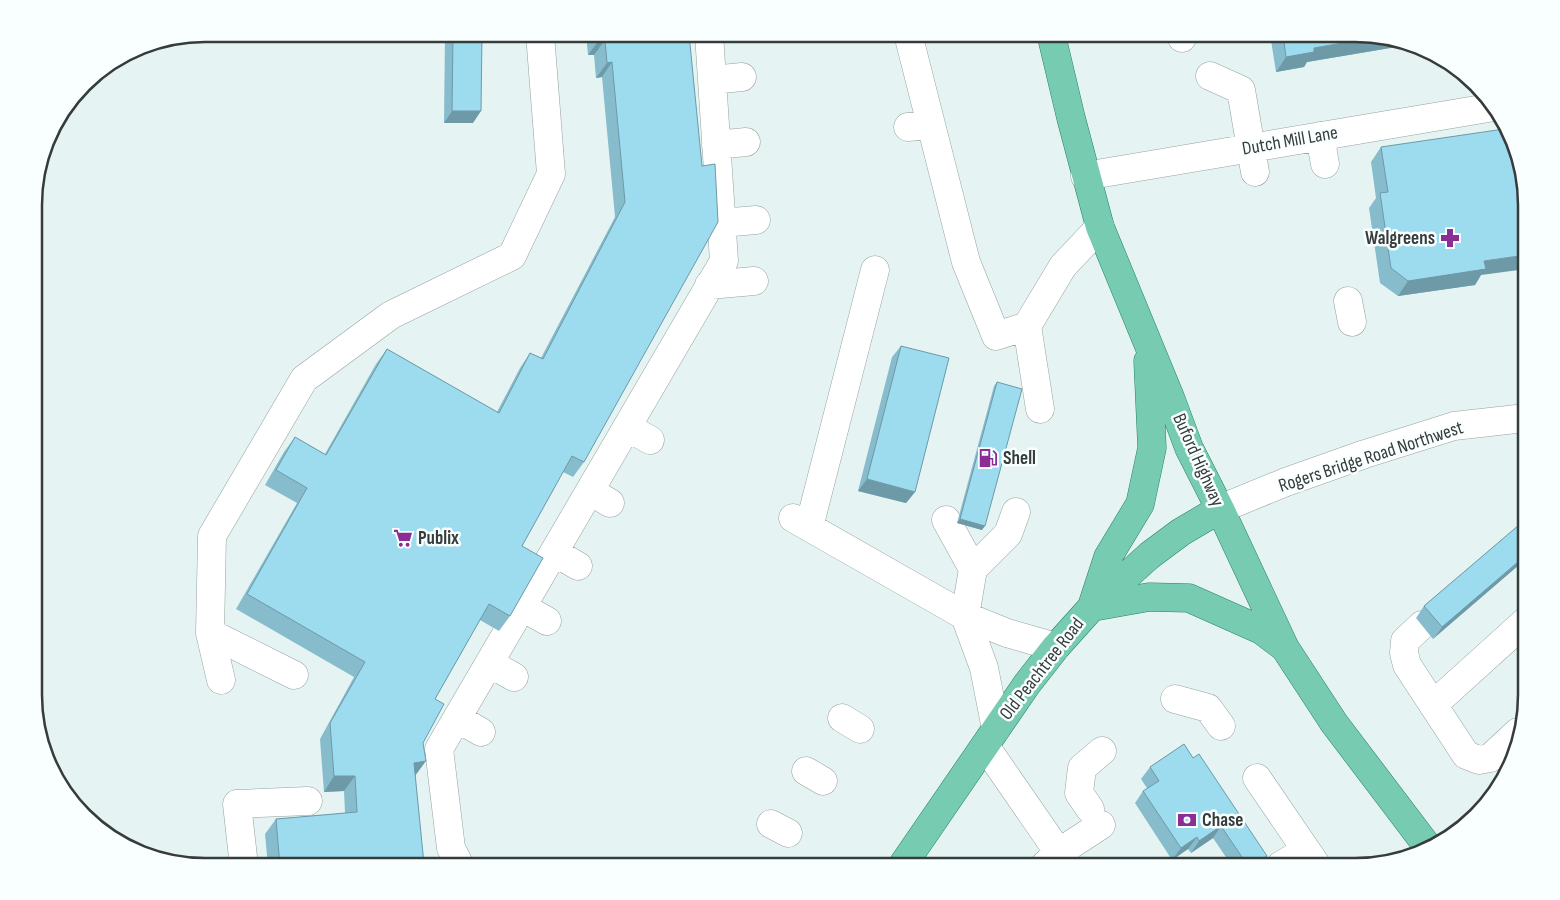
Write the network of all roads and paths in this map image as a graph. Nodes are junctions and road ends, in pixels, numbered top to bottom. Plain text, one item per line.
1 (541, 42) edge
2 (710, 42) edge
3 (907, 42) edge
4 (1053, 42) edge
5 (1210, 76) dead end
6 (742, 77) dead end
7 (712, 80) junction
8 (1486, 108) edge
9 (1320, 136) junction
10 (746, 142) dead end
11 (716, 146) junction
12 (1253, 160) junction
13 (1325, 164) dead end
14 (1085, 176) junction
15 (756, 220) dead end
16 (721, 223) junction
17 (1100, 226) junction
18 (875, 270) dead end
19 (754, 281) dead end
20 (708, 303) junction
21 (1027, 326) junction
22 (1147, 344) junction
23 (1040, 409) dead end
24 (1517, 419) edge
25 (1220, 510) junction
26 (1016, 512) dead end
27 (946, 520) dead end
28 (554, 552) junction
29 (578, 566) dead end
30 (973, 569) junction
31 (522, 607) junction
32 (1092, 607) junction
33 (965, 616) junction
34 (547, 621) dead end
35 (1422, 625) dead end
36 (1517, 629) edge
37 (210, 632) junction
38 (1056, 646) junction
39 (1285, 648) junction
40 (489, 663) junction
41 (294, 675) dead end
42 (514, 677) dead end
43 (221, 680) dead end
44 (1174, 700) dead end
45 (1433, 705) junction
46 (457, 718) junction
47 (1221, 726) dead end
48 (481, 732) dead end
49 (990, 738) junction
50 (1511, 739) edge
51 (1102, 751) dead end
52 (1257, 778) dead end
53 (308, 801) dead end
54 (1424, 842) edge
55 (908, 857) edge
56 (1055, 857) edge
57 (1060, 857) edge
58 (1310, 857) edge
59 (243, 858) edge
60 (456, 858) edge

1 - 37 street
2 - 7 street
3 - 21 street
4 - 14 main road, Buford Highway
5 - 12 street
6 - 7 street
7 - 11 street
8 - 9 street, Dutch Mill Lane
9 - 12 street, Dutch Mill Lane
9 - 13 street
10 - 11 street
11 - 16 street
12 - 14 street, Dutch Mill Lane
14 - 17 main road, Buford Highway
15 - 16 street
16 - 20 street
17 - 21 street
17 - 22 main road, Buford Highway
18 - 33 street
19 - 20 street
20 - 28 street
21 - 23 street
22 - 25 main road, Buford Highway
22 - 32 main road
24 - 25 street, Rogers Bridge Road Northwest
25 - 32 main road, Old Peachtree Road
25 - 39 main road, Buford Highway
26 - 30 street
27 - 30 street
28 - 29 street
28 - 31 street
30 - 33 street
31 - 34 street
31 - 40 street
32 - 38 main road, Old Peachtree Road
32 - 39 main road
33 - 38 street
33 - 49 street
35 - 45 street
36 - 45 street
37 - 41 street
37 - 43 street
38 - 49 main road, Old Peachtree Road
39 - 54 main road, Buford Highway
40 - 42 street
40 - 46 street
44 - 47 street
45 - 50 street
46 - 48 street
46 - 60 street
49 - 55 main road, Old Peachtree Road
49 - 56 street
51 - 57 street
52 - 58 street
53 - 59 street

